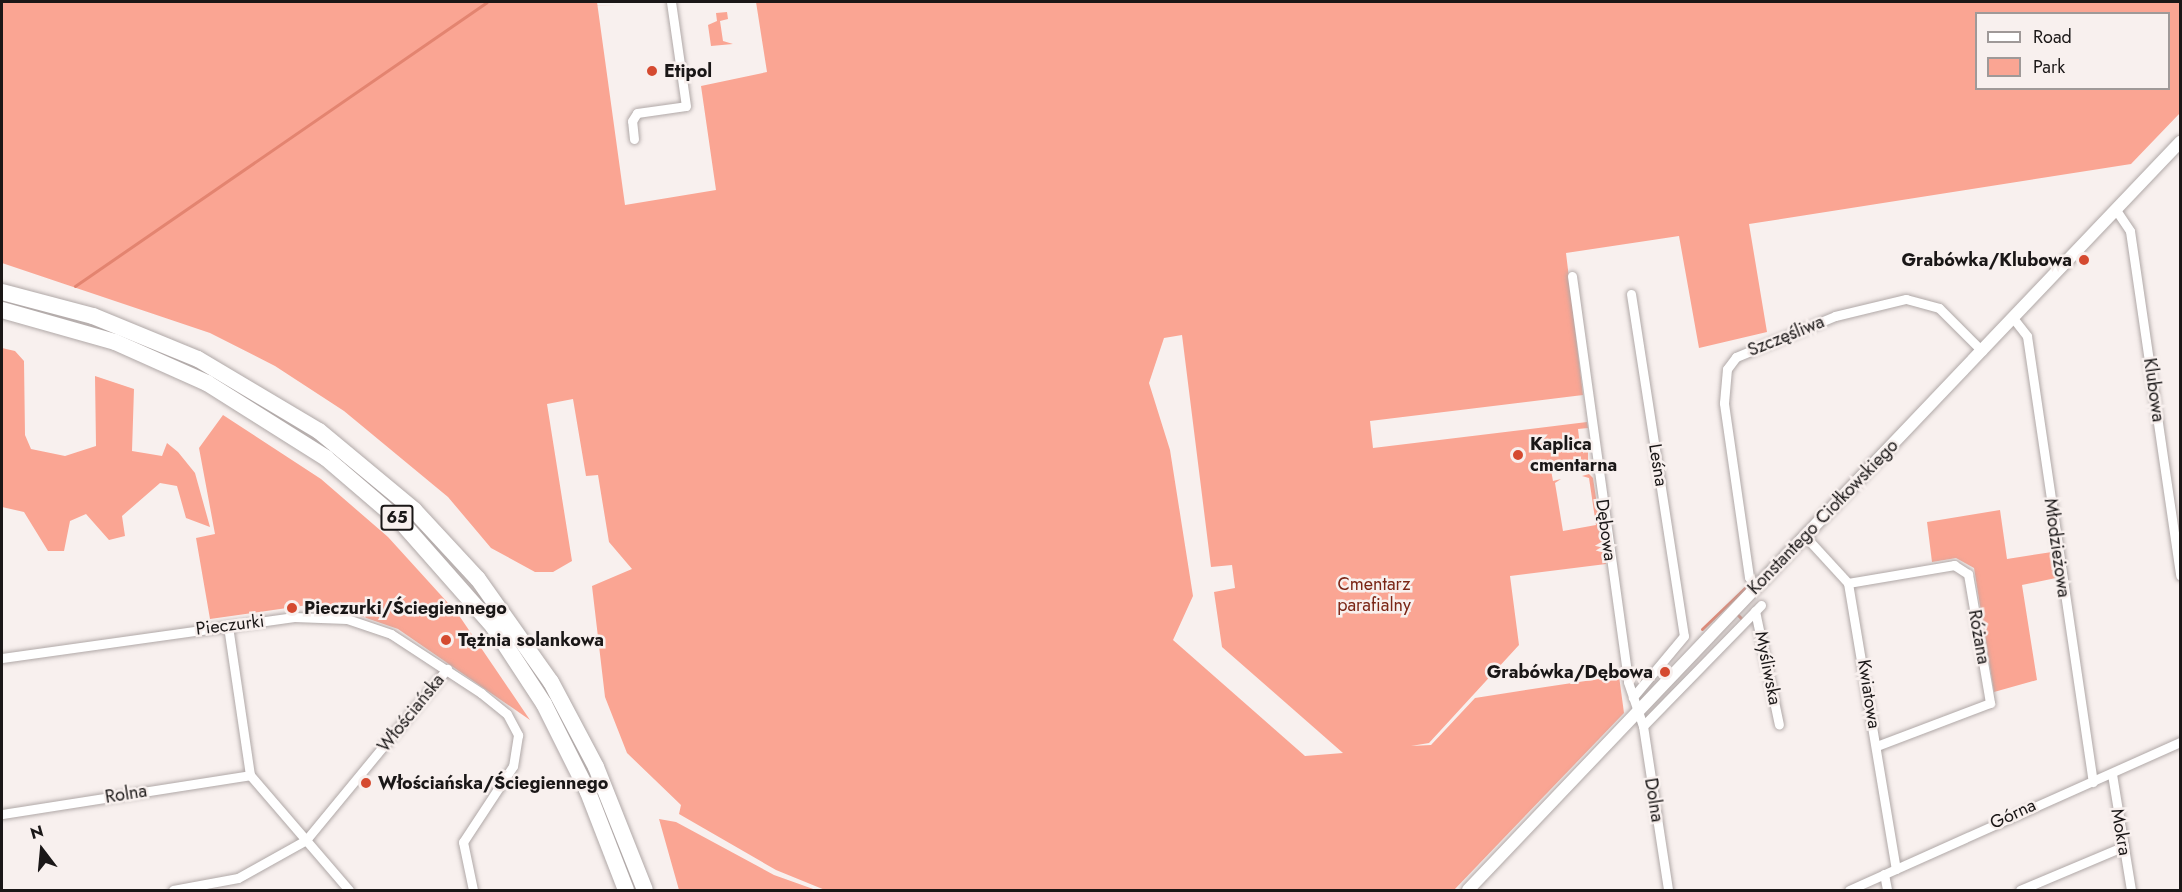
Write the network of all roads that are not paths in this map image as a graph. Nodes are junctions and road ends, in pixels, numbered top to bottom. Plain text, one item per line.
1 (671, 2) edge
2 (634, 139) dead end
3 (2180, 144) edge
4 (2116, 210) junction
5 (1572, 276) dead end
6 (2, 292) edge
7 (1632, 294) dead end
8 (2, 310) edge
9 (2013, 318) junction
10 (1982, 351) junction
11 (293, 414) junction
12 (283, 428) junction
13 (1805, 536) junction
14 (2181, 575) edge
15 (1848, 583) junction
16 (1756, 587) junction
17 (228, 626) junction
18 (2, 658) edge
19 (447, 669) junction
20 (1633, 697) junction
21 (1639, 710) junction
22 (1779, 725) dead end
23 (1643, 726) junction
24 (560, 732) junction
25 (584, 740) junction
26 (2181, 742) edge
27 (1877, 746) junction
28 (2112, 774) junction
29 (250, 775) junction
30 (2093, 782) junction
31 (2, 814) edge
32 (306, 840) junction
33 (2124, 846) junction
34 (1896, 869) junction
35 (1884, 874) junction
36 (173, 891) edge
37 (349, 891) edge
38 (473, 891) edge
39 (626, 891) edge
40 (645, 891) edge
41 (1468, 891) edge
42 (1668, 891) edge
43 (1848, 891) edge
44 (1887, 891) edge
45 (2020, 891) edge
46 (2131, 891) edge

1 - 2 street
3 - 4 street, Konstantego Ciołkowskiego
4 - 9 street, Konstantego Ciołkowskiego
4 - 14 street, Klubowa
5 - 20 street, Dębowa
6 - 11 highway, 65
7 - 20 street, Leśna
8 - 12 highway, 65
9 - 10 street, Konstantego Ciołkowskiego
9 - 30 street, Młodzieżowa
10 - 13 street, Konstantego Ciołkowskiego
10 - 16 street, Szczęśliwa
11 - 12 highway
11 - 25 highway, 65
12 - 24 highway, 65
13 - 15 street
13 - 16 street, Konstantego Ciołkowskiego
15 - 27 street, Kwiatowa
15 - 27 street, Różana
16 - 21 street, Konstantego Ciołkowskiego
17 - 18 street, Pieczurki
17 - 19 street, Pieczurki
17 - 29 street
19 - 32 street, Włościańska
19 - 38 street, Pieczurki
20 - 21 street, Dębowa
21 - 23 street, Dolna
21 - 41 street, Konstantego Ciołkowskiego
22 - 23 street, Myśliwska
23 - 42 street, Dolna
24 - 25 highway
24 - 39 highway, 65
25 - 40 highway, 65
26 - 28 street, Górna
27 - 34 street, Kwiatowa
28 - 30 street, Górna
28 - 33 street, Mokra
29 - 31 street, Rolna
29 - 32 street
30 - 34 street, Górna
32 - 36 street, Włościańska
32 - 37 street
33 - 45 street
33 - 46 street, Mokra
34 - 35 street, Górna
35 - 43 street, Górna
35 - 44 street

